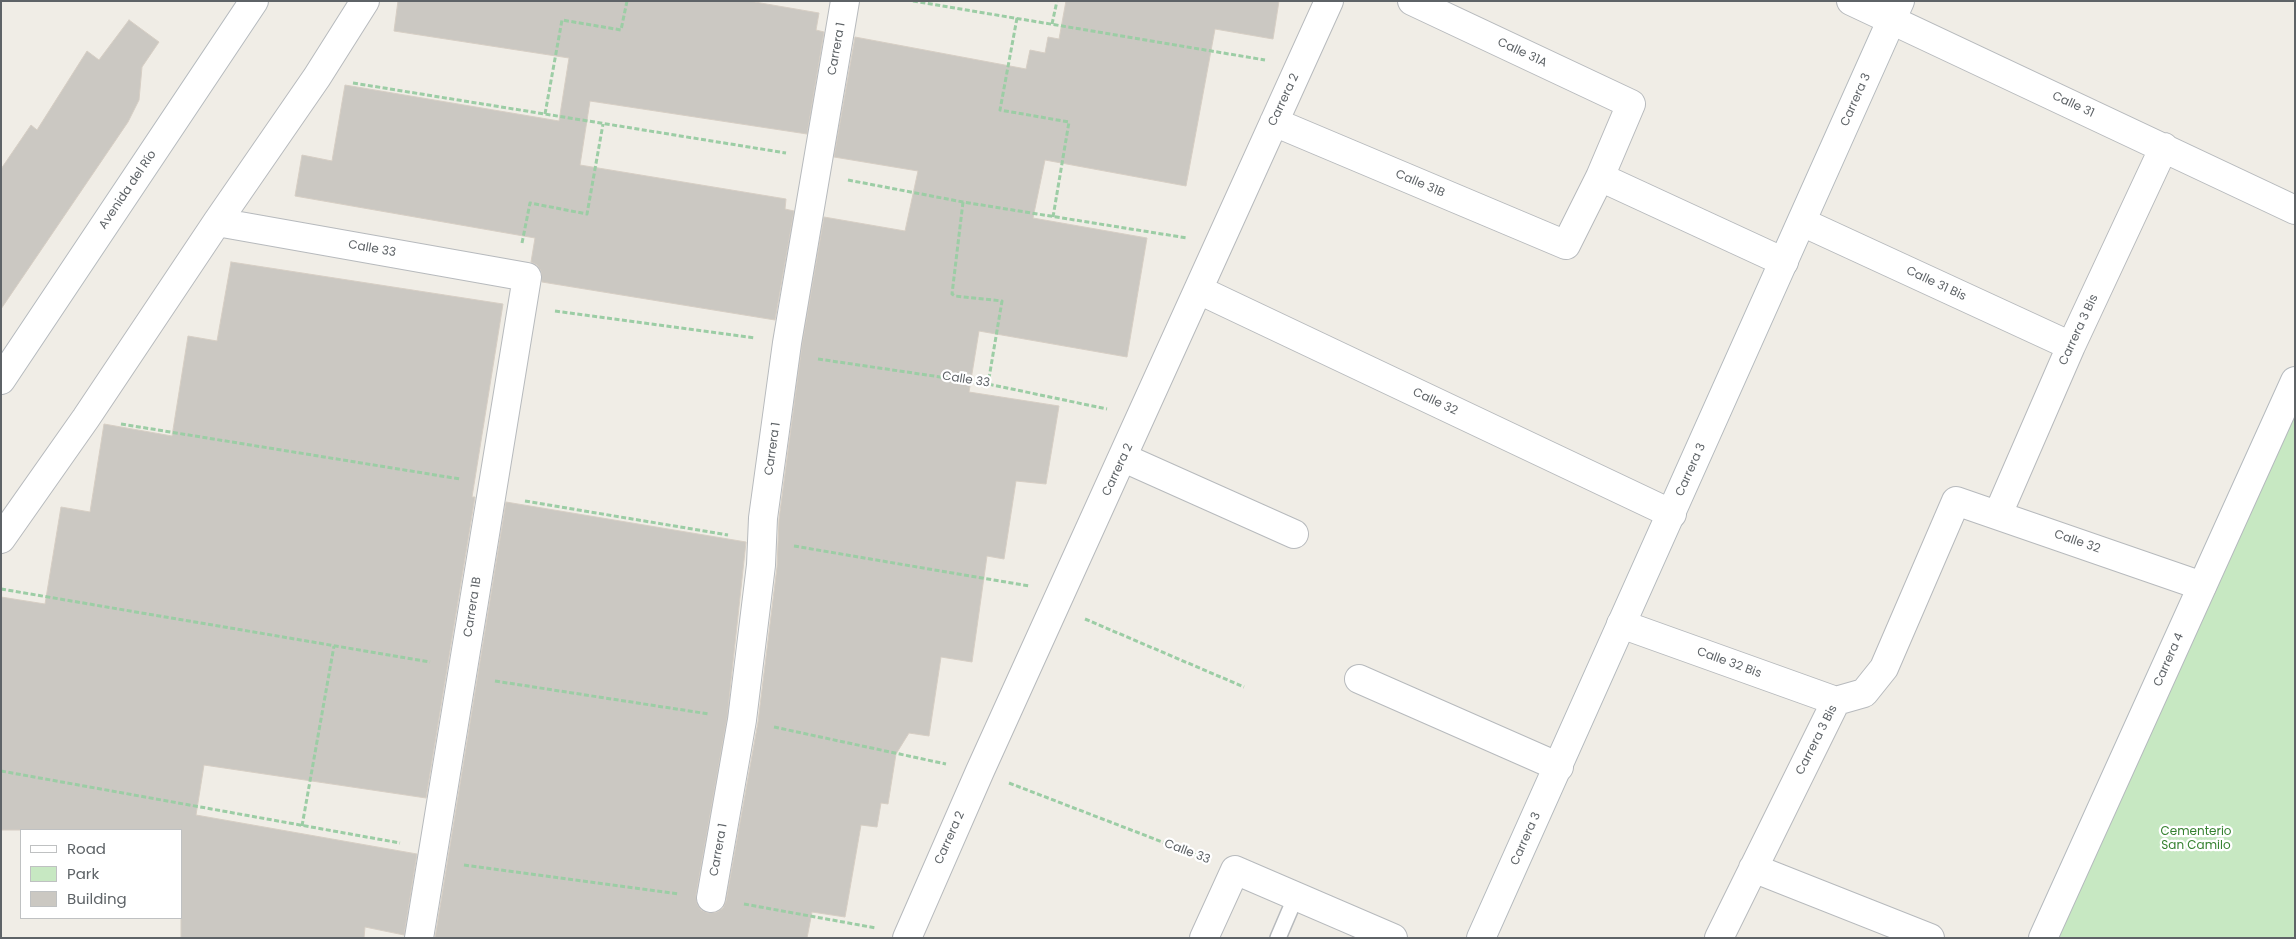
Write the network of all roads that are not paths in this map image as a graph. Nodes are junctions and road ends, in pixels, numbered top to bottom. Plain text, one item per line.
1 (254, 1) edge
2 (365, 1) edge
3 (845, 1) edge
4 (1329, 1) edge
5 (1412, 1) edge
6 (1851, 1) edge
7 (1896, 11) edge
8 (1274, 122) junction
9 (2164, 147) junction
10 (1600, 176) junction
11 (2295, 210) edge
12 (217, 222) junction
13 (1802, 222) junction
14 (1784, 262) junction
15 (522, 276) joint
16 (1199, 290) junction
17 (2071, 346) junction
18 (1, 380) edge
19 (2295, 381) edge
20 (1124, 458) junction
21 (1954, 505) joint
22 (1672, 514) junction
23 (1998, 514) junction
24 (1294, 534) dead end
25 (1, 539) edge
26 (2202, 586) junction
27 (1621, 624) junction
28 (1359, 679) dead end
29 (1836, 701) junction
30 (1559, 767) junction
31 (1753, 868) junction
32 (1296, 896) junction
33 (711, 898) road end
34 (907, 936) edge
35 (419, 938) edge
36 (1204, 938) edge
37 (1278, 938) edge
38 (1392, 938) edge
39 (1481, 938) edge
40 (1719, 938) edge
41 (1930, 938) edge
42 (2043, 938) edge

1 - 18 street, Avenida del Río
2 - 12 street
3 - 33 street, Carrera 1
4 - 8 street, Carrera 2
5 - 10 street, Calle 31A
6 - 7 street, Calle 31
7 - 9 street, Calle 31
7 - 13 street, Carrera 3
8 - 10 street, Calle 31B
8 - 16 street, Carrera 2
9 - 11 street, Calle 31
9 - 17 street, Carrera 3 Bis
10 - 14 street
12 - 15 street, Calle 33
12 - 25 street
13 - 14 street, Carrera 3
13 - 17 street, Calle 31 Bis
14 - 22 street, Carrera 3
15 - 35 street, Carrera 1B
16 - 20 street, Carrera 2
16 - 22 street, Calle 32
17 - 23 street, Carrera 3 Bis
19 - 26 street, Carrera 4
20 - 24 street
20 - 34 street, Carrera 2
21 - 23 street, Calle 32
21 - 29 street, Carrera 3 Bis
22 - 27 street, Carrera 3
23 - 26 street, Calle 32
26 - 42 street, Carrera 4
27 - 29 street, Calle 32 Bis
27 - 30 street, Carrera 3
28 - 30 street
29 - 31 street, Carrera 3 Bis
30 - 39 street, Carrera 3
31 - 40 street, Carrera 3 Bis
31 - 41 street
32 - 36 street
32 - 37 lane
32 - 38 street

